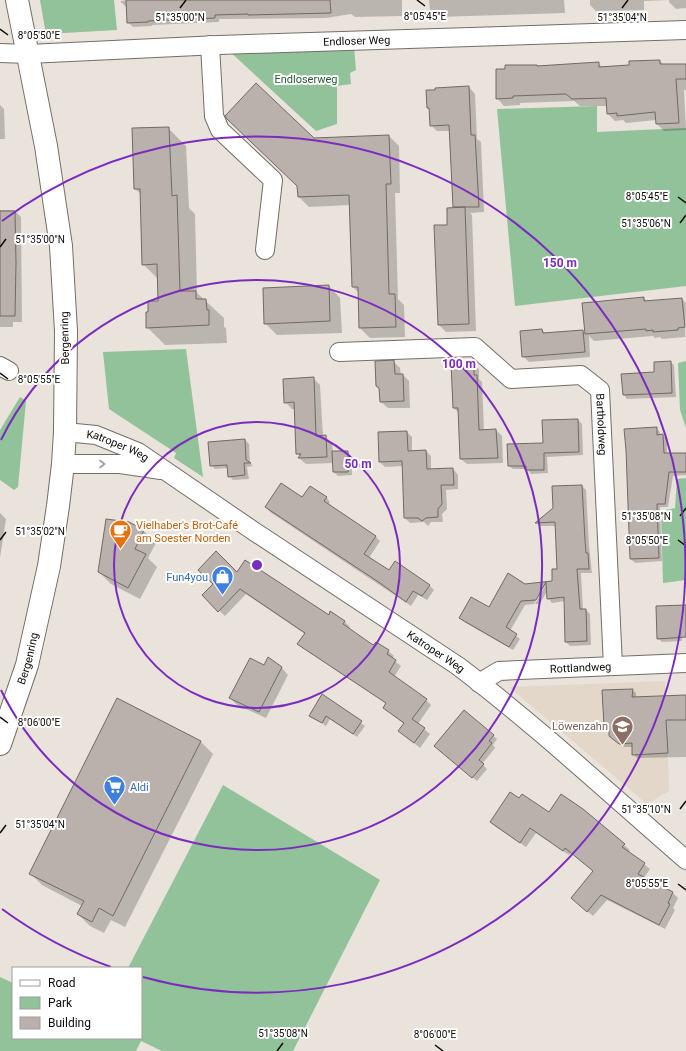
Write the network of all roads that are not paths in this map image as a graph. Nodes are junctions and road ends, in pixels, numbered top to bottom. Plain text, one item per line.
1 (18, 0) edge
2 (686, 30) edge
3 (210, 45) junction
4 (0, 53) edge
5 (28, 54) junction
6 (265, 250) dead end
7 (339, 352) dead end
8 (65, 432) junction
9 (63, 464) junction
10 (165, 471) junction
11 (686, 663) edge
12 (612, 666) junction
13 (479, 682) junction
14 (0, 744) edge
15 (686, 860) edge

1 - 5 main road, Bergenring
2 - 3 street, Endloser Weg
3 - 5 street, Endloser Weg
3 - 6 street
4 - 5 street, Endloser Weg
5 - 8 main road, Bergenring
7 - 12 street, Bartholdweg
8 - 9 main road, Bergenring
8 - 10 street, Katroper Weg
9 -> 10 street, Katroper Weg
9 - 14 main road, Bergenring
10 - 13 street, Katroper Weg
11 - 12 street, Rottlandweg
12 - 13 street, Rottlandweg
13 - 15 street, Katroper Weg

